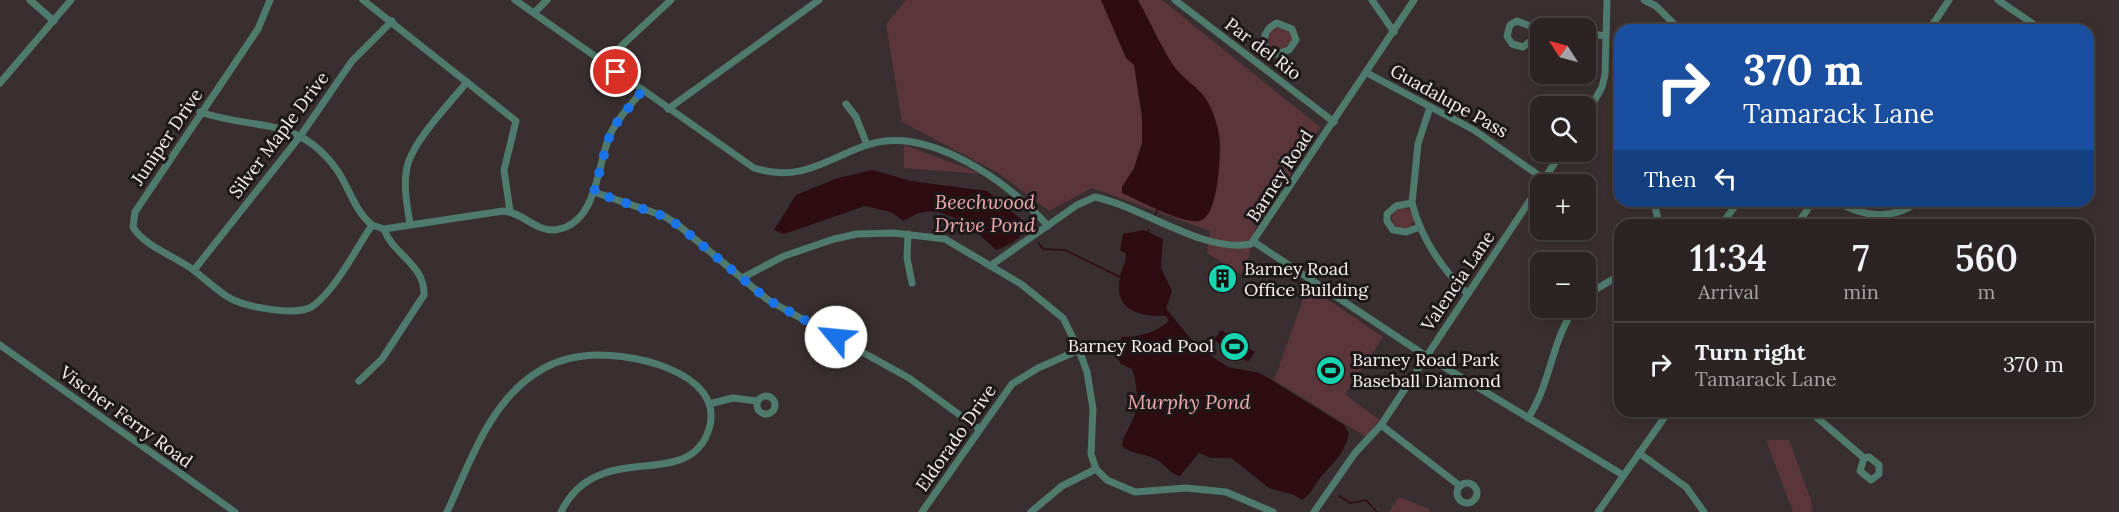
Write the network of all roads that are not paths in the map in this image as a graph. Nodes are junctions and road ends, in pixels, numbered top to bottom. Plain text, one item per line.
1 (30, 0) edge
2 (71, 0) edge
3 (270, 0) edge
4 (363, 0) edge
5 (515, 0) edge
6 (547, 0) edge
7 (671, 0) edge
8 (819, 0) edge
9 (1174, 0) edge
10 (1372, 0) edge
11 (1414, 0) edge
12 (1607, 0) edge
13 (1644, 0) edge
14 (1949, 0) edge
15 (1998, 0) edge
16 (534, 13) junction
17 (54, 21) junction
18 (392, 21) junction
19 (1674, 24) edge
20 (1933, 24) edge
21 (2033, 24) edge
22 (1534, 26) joint
23 (1394, 32) junction
24 (1596, 35) edge
25 (1605, 36) junction
26 (1270, 56) junction
27 (603, 63) junction
28 (1262, 66) junction
29 (1367, 73) junction
30 (466, 82) junction
31 (0, 83) edge
32 (642, 91) junction
33 (1596, 98) edge
34 (846, 104) dead end
35 (1430, 107) junction
36 (668, 109) junction
37 (200, 112) junction
38 (1334, 122) junction
39 (302, 135) junction
40 (867, 145) junction
41 (1537, 174) edge
42 (594, 192) junction
43 (1530, 200) edge
44 (1412, 203) junction
45 (1734, 207) edge
46 (1846, 207) edge
47 (1906, 207) edge
48 (510, 212) junction
49 (1725, 219) edge
50 (410, 224) junction
51 (372, 225) junction
52 (1048, 225) junction
53 (1420, 227) junction
54 (384, 229) junction
55 (908, 234) junction
56 (1254, 242) junction
57 (990, 266) junction
58 (194, 270) junction
59 (742, 278) junction
60 (1614, 279) edge
61 (912, 283) dead end
62 (1596, 289) edge
63 (1468, 294) junction
64 (1569, 318) edge
65 (0, 345) edge
66 (1079, 350) junction
67 (1426, 356) junction
68 (359, 381) dead end
69 (757, 401) dead end
70 (709, 404) junction
71 (1665, 417) edge
72 (1816, 417) edge
73 (1527, 418) junction
74 (1381, 425) junction
75 (979, 429) junction
76 (1639, 453) junction
77 (1864, 458) dead end
78 (1096, 469) junction
79 (1623, 475) junction
80 (1460, 486) dead end
81 (235, 512) edge
82 (447, 512) edge
83 (561, 512) edge
84 (922, 512) edge
85 (1031, 512) edge
86 (1273, 512) edge
87 (1314, 512) edge
88 (1598, 512) edge
89 (1704, 512) edge

1 - 17 street
2 - 17 street
3 - 37 street, Juniper Drive
4 - 18 street
5 - 16 street
6 - 16 street
7 - 27 street
8 - 36 street
9 - 28 street, Par del Rio
10 - 23 street
11 - 23 street, Barney Road
12 - 25 street
13 - 19 street
14 - 20 street
15 - 21 street
16 - 27 street
17 - 31 street
18 - 30 street
18 - 39 street, Silver Maple Drive
22 - 22 street
23 - 29 street, Barney Road
24 - 25 street
25 - 33 street
26 - 26 street
26 - 28 street
27 - 32 street
28 - 38 street, Par del Rio
29 - 35 street, Guadalupe Pass
29 - 38 street, Barney Road
30 - 48 street
30 - 50 street
32 - 36 street
32 - 42 street
34 - 40 street
35 - 41 street, Guadalupe Pass
35 - 44 street
36 - 40 street
37 - 39 street
37 - 58 street, Juniper Drive
38 - 56 street, Barney Road
39 - 51 street
39 - 58 street, Silver Maple Drive
40 - 52 street
42 - 48 street
42 - 59 street
43 - 63 street, Valencia Lane
44 - 53 street
44 - 53 street
45 - 49 street
46 - 47 street
48 - 50 street
50 - 54 street
51 - 54 street
51 - 58 street
52 - 56 street, Barney Road
52 - 57 street, Barney Road
53 - 63 street
54 - 68 street
55 - 57 street
55 - 59 street
55 - 61 street
56 - 67 street
57 - 66 street
59 - 75 street
60 - 62 street
63 - 67 street, Valencia Lane
64 - 73 street
65 - 81 street, Vischer Ferry Road
66 - 75 street, Eldorado Drive
66 - 78 street
67 - 73 street
67 - 74 street, Valencia Lane
69 - 70 street
70 - 82 street
70 - 83 street
71 - 76 street
72 - 77 street
73 - 79 street
74 - 80 street
74 - 87 street, Valencia Lane
75 - 84 street, Eldorado Drive
76 - 79 street
76 - 89 street
78 - 85 street
78 - 86 street
79 - 88 street

